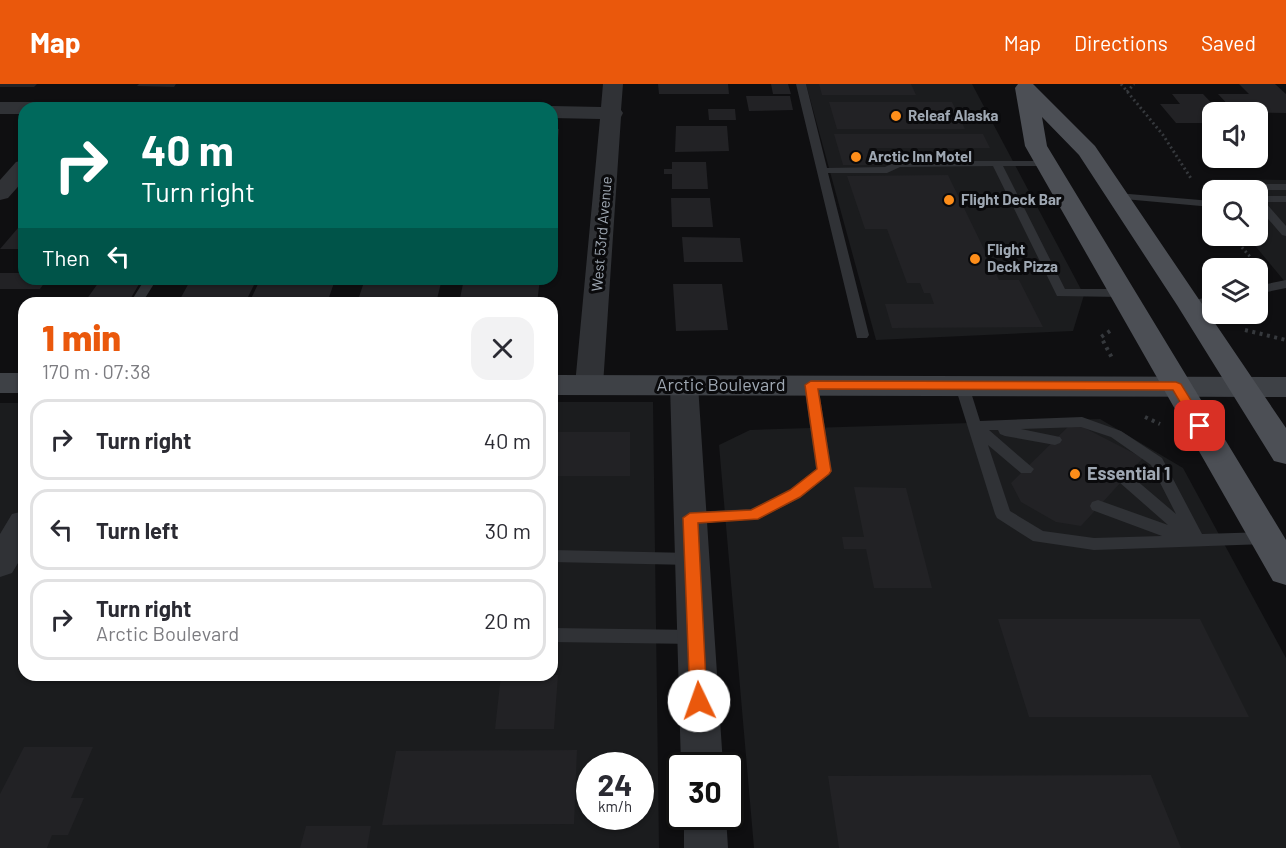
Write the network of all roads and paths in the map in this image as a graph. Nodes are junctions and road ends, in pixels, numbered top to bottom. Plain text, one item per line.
1 (613, 84) edge
2 (801, 84) edge
3 (1121, 84) edge
4 (1134, 84) edge
5 (1025, 88) edge
6 (1127, 92) junction
7 (0, 108) edge
8 (18, 108) edge
9 (558, 112) edge
10 (613, 112) junction
11 (996, 163) junction
12 (1046, 163) junction
13 (830, 170) dead end
14 (18, 174) edge
15 (1268, 187) edge
16 (1286, 187) edge
17 (1202, 192) edge
18 (0, 193) edge
19 (1117, 196) junction
20 (1286, 199) edge
21 (1268, 202) edge
22 (1202, 203) edge
23 (1268, 205) edge
24 (1268, 210) edge
25 (1286, 210) edge
26 (1280, 219) edge
27 (1286, 233) edge
28 (1286, 284) edge
29 (1268, 288) edge
30 (1122, 293) junction
31 (1202, 303) edge
32 (1212, 324) edge
33 (862, 335) dead end
34 (0, 383) edge
35 (18, 383) edge
36 (558, 385) edge
37 (589, 385) junction
38 (684, 385) junction
39 (811, 385) junction
40 (962, 386) junction
41 (1176, 386) junction
42 (1242, 387) junction
43 (1286, 387) edge
44 (975, 426) junction
45 (1055, 440) dead end
46 (1286, 453) edge
47 (1026, 469) dead end
48 (1124, 478) dead end
49 (1098, 506) dead end
50 (690, 518) junction
51 (18, 533) edge
52 (1266, 538) junction
53 (1198, 542) junction
54 (558, 556) edge
55 (691, 559) junction
56 (0, 564) edge
57 (1286, 572) edge
58 (558, 635) edge
59 (696, 637) junction
60 (701, 752) edge
61 (705, 830) edge
62 (706, 848) edge

1 - 10 street, West 53rd Avenue
2 - 33 lane
3 - 6 path
4 - 6 path
5 - 12 main road
5 - 19 main road
6 - 17 path
7 - 8 street
9 - 10 street
10 - 37 street, West 53rd Avenue
11 - 12 lane
11 - 13 lane
11 - 30 lane
12 - 30 main road
14 - 18 street
15 - 16 lane
19 - 22 lane
19 - 31 main road
20 - 21 lane
23 - 25 lane
24 - 26 lane
26 - 27 lane
28 - 29 lane
30 - 41 main road
32 - 42 main road
34 - 35 main road
36 - 37 main road, Arctic Boulevard
37 - 38 main road, Arctic Boulevard
38 - 39 main road, Arctic Boulevard
38 - 50 street
39 - 40 main road, Arctic Boulevard
39 - 50 lane
40 - 41 main road, Arctic Boulevard
40 - 44 lane
41 - 42 main road, Arctic Boulevard
41 - 52 main road
42 - 43 main road, Arctic Boulevard
42 - 46 main road
44 - 45 lane
44 - 47 lane
44 - 53 lane
44 - 53 lane
48 - 53 lane
49 - 53 lane
50 - 55 street
51 - 56 street
52 - 53 lane
52 - 57 main road
54 - 55 lane
55 - 59 street
58 - 59 lane
59 - 60 street
61 - 62 street

